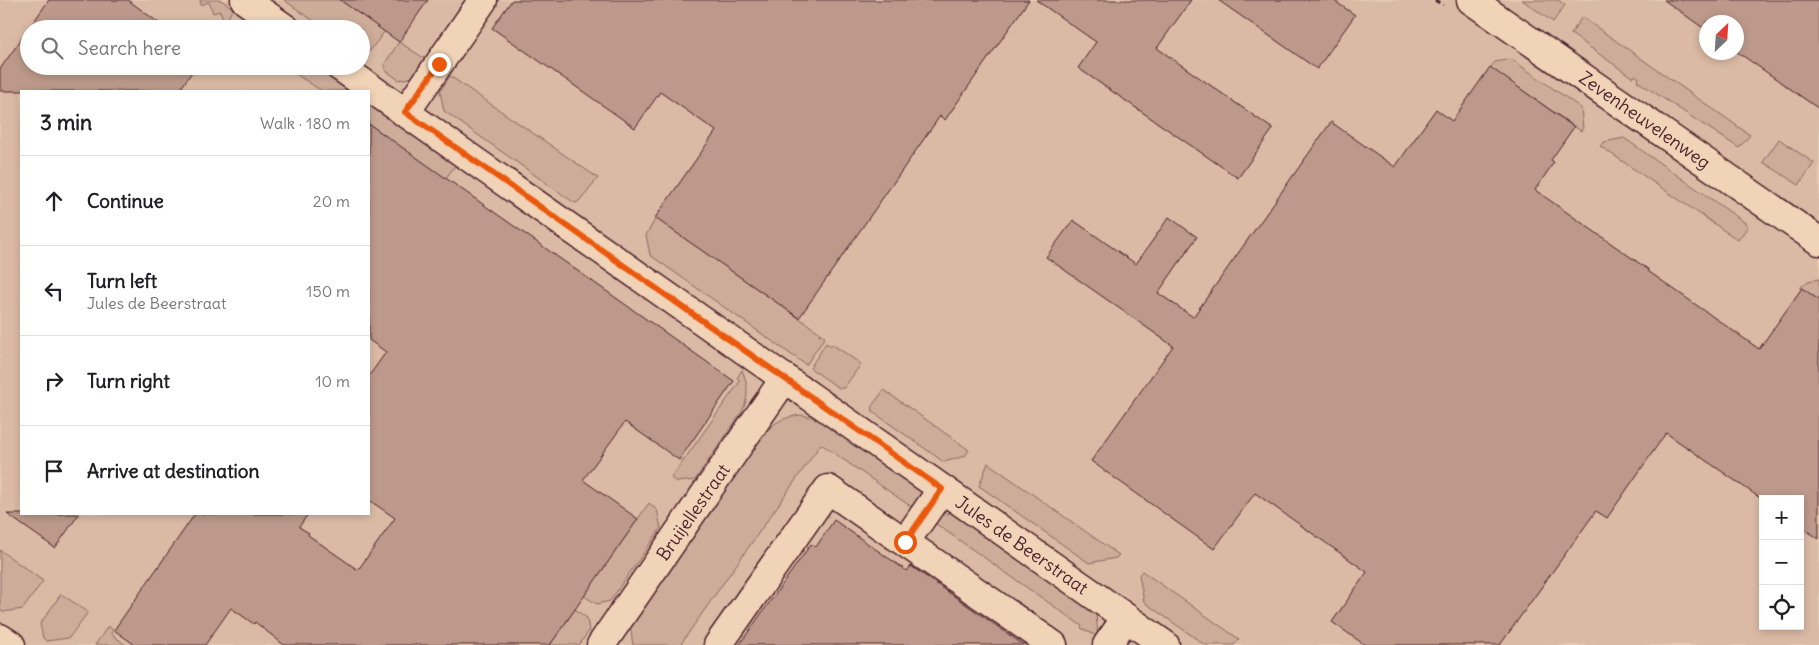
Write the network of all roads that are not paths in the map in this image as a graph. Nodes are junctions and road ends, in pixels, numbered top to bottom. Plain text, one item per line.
1 (245, 0) edge
2 (483, 0) edge
3 (1471, 0) edge
4 (273, 20) edge
5 (352, 75) edge
6 (405, 112) junction
7 (1819, 241) edge
8 (785, 378) junction
9 (942, 489) junction
10 (905, 542) junction
11 (1126, 618) junction
12 (0, 638) edge
13 (603, 644) edge
14 (11, 645) edge
15 (718, 645) edge
16 (1053, 645) edge
17 (1107, 645) edge
18 (1165, 645) edge

1 - 4 street
2 - 6 street
3 - 7 street, Zevenheuvelenweg
5 - 6 street, Jules de Beerstraat
6 - 8 street, Jules de Beerstraat
8 - 9 street, Jules de Beerstraat
8 - 13 street, Bruijellestraat
9 - 10 street
9 - 11 street, Jules de Beerstraat
10 - 15 street
10 - 16 street
11 - 17 street
11 - 18 street, Jules de Beerstraat
12 - 14 street

